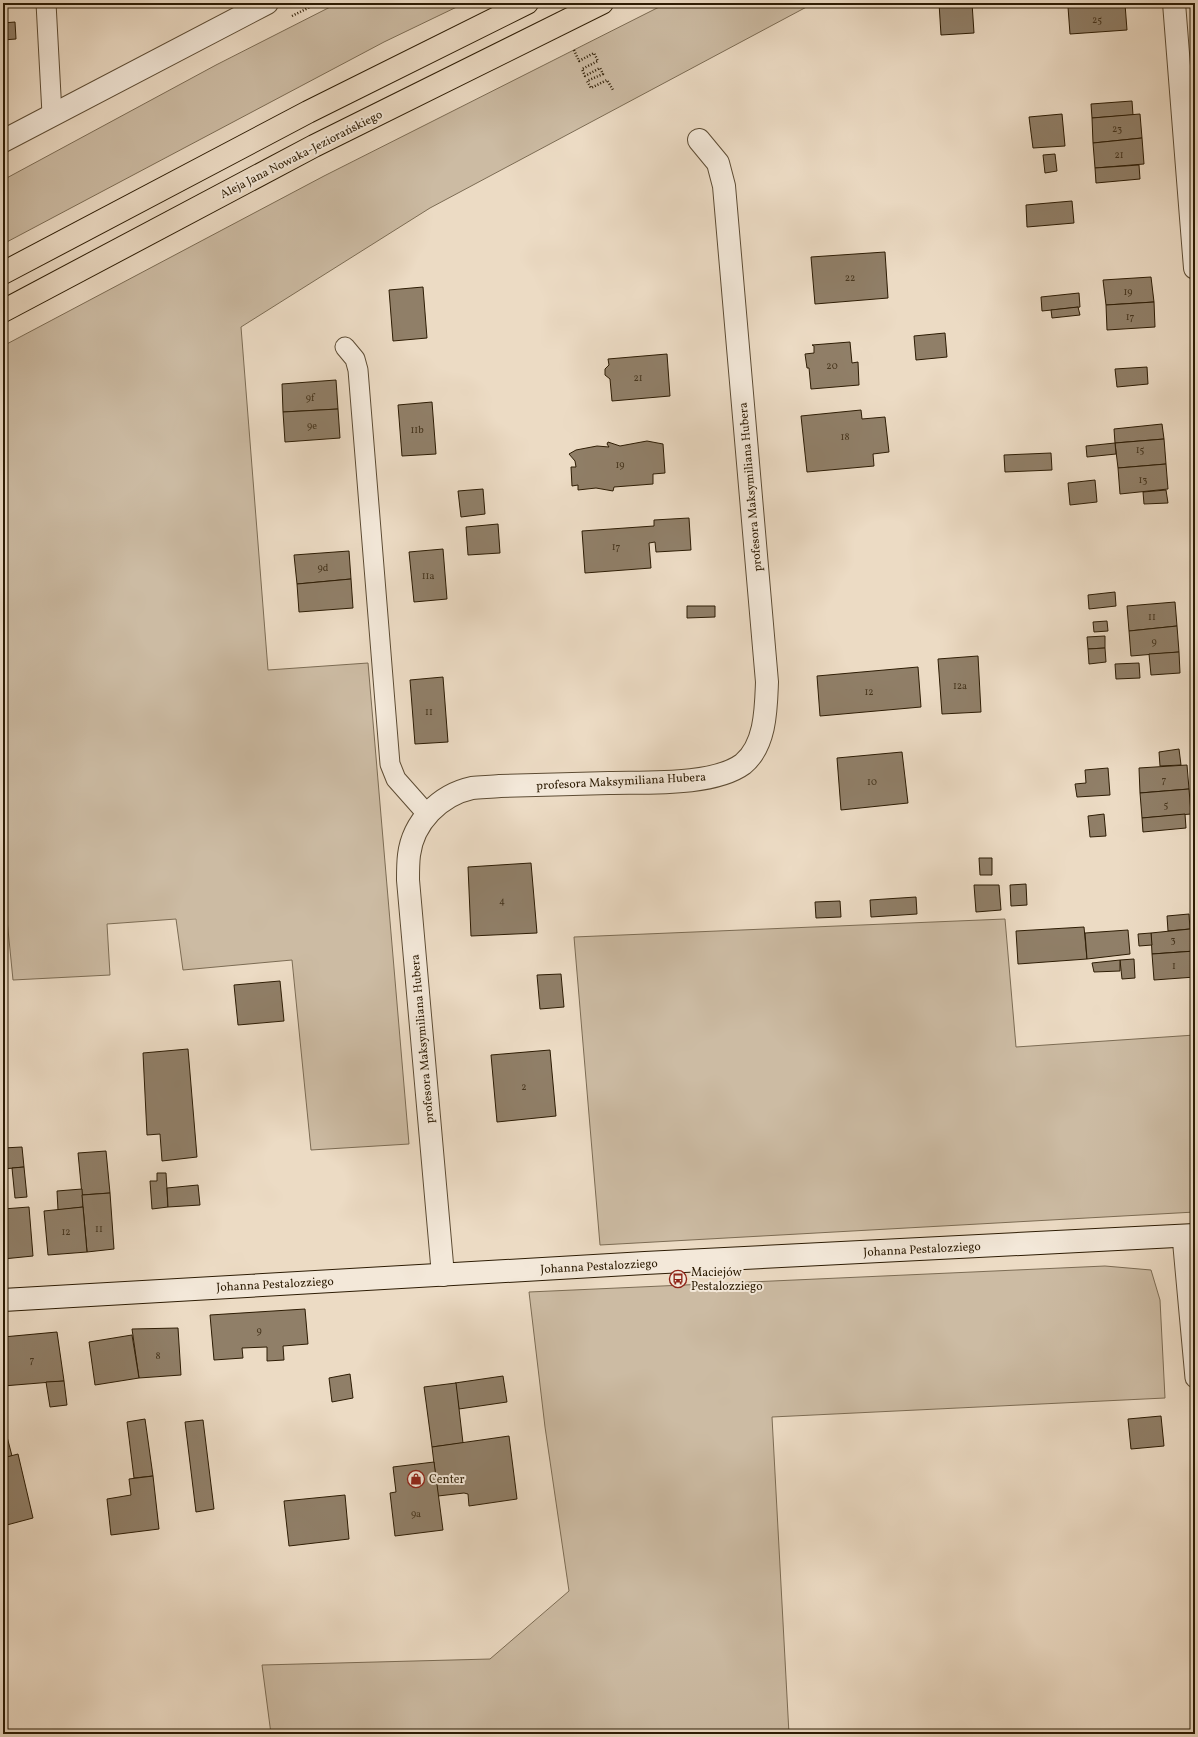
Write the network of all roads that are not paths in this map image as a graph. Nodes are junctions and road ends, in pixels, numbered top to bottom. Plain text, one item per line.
1 (46, 3) edge
2 (267, 3) edge
3 (527, 3) edge
4 (602, 3) edge
5 (1174, 3) edge
6 (52, 114) junction
7 (699, 140) dead end
8 (3, 141) edge
9 (1195, 268) edge
10 (3, 273) edge
11 (3, 311) edge
12 (345, 348) dead end
13 (427, 814) junction
14 (1188, 1236) edge
15 (443, 1275) junction
16 (3, 1300) edge
17 (1195, 1378) edge

1 - 6 lane
2 - 6 street
3 - 10 main road
4 - 11 main road, Aleja Jana Nowaka-Jeziorańskiego
5 - 9 street
6 - 8 street
7 - 13 street, profesora Maksymiliana Hubera
12 - 13 lane
13 - 15 street, profesora Maksymiliana Hubera
14 - 15 street, Johanna Pestalozziego
14 - 17 lane
15 - 16 street, Johanna Pestalozziego

